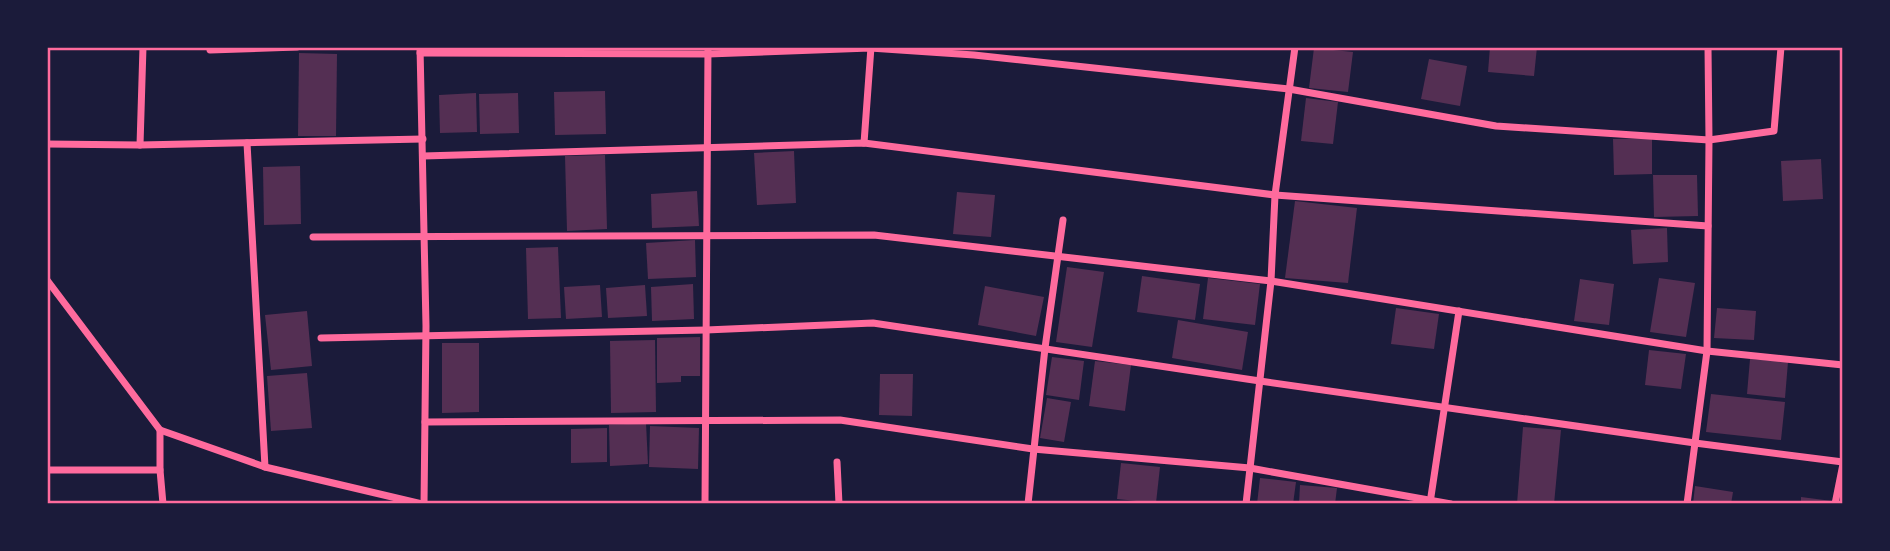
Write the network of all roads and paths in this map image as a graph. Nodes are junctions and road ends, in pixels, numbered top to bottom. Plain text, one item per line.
1 (143, 47) edge
2 (297, 47) edge
3 (1295, 47) edge
4 (1708, 47) edge
5 (1781, 47) edge
6 (871, 48) edge
7 (210, 50) dead end
8 (419, 50) edge
9 (708, 50) edge
10 (975, 51) edge
11 (1289, 89) junction
12 (423, 139) junction
13 (1709, 140) junction
14 (247, 143) junction
15 (864, 143) junction
16 (47, 144) edge
17 (140, 145) junction
18 (707, 146) junction
19 (423, 156) junction
20 (1275, 195) junction
21 (1063, 220) dead end
22 (1708, 226) junction
23 (707, 236) junction
24 (313, 237) dead end
25 (424, 237) junction
26 (1057, 256) junction
27 (47, 280) edge
28 (1271, 281) junction
29 (1459, 311) junction
30 (706, 330) junction
31 (425, 335) junction
32 (321, 338) dead end
33 (1045, 348) junction
34 (1707, 351) junction
35 (1843, 365) edge
36 (1260, 382) junction
37 (1445, 408) junction
38 (706, 419) junction
39 (425, 422) junction
40 (160, 430) junction
41 (1695, 443) junction
42 (1033, 449) junction
43 (836, 461) dead end
44 (1843, 463) edge
45 (265, 467) junction
46 (1250, 468) junction
47 (47, 470) edge
48 (160, 470) junction
49 (1430, 502) edge
50 (163, 504) edge
51 (423, 504) edge
52 (705, 504) edge
53 (839, 504) edge
54 (1028, 504) edge
55 (1246, 504) edge
56 (1451, 504) edge
57 (1687, 504) edge
58 (1835, 504) edge

1 - 17 street
2 - 7 street
3 - 11 street
4 - 13 street
5 - 13 street
6 - 9 street
6 - 10 street
6 - 15 street
8 - 9 street
8 - 12 street
9 - 18 street
10 - 11 street
11 - 13 street
11 - 20 street
12 - 14 street
12 - 19 street
13 - 22 street
14 - 17 street
14 - 45 street
15 - 18 street
15 - 20 street
16 - 17 street
18 - 19 street
18 - 23 street
19 - 25 street
20 - 22 street
20 - 28 street
21 - 26 street
22 - 34 street
23 - 25 street
23 - 26 street
23 - 30 street
24 - 25 street
25 - 31 street
26 - 28 street
26 - 33 street
27 - 40 street
28 - 29 street
28 - 36 street
29 - 34 street
29 - 37 street
30 - 31 street
30 - 33 street
30 - 38 street
31 - 32 street
31 - 39 street
33 - 36 street
33 - 42 street
34 - 35 street
34 - 41 street
36 - 37 street
36 - 46 street
37 - 41 street
37 - 49 street
38 - 39 street
38 - 42 street
38 - 52 street
39 - 51 street
40 - 45 street
40 - 48 street
41 - 44 street
41 - 57 street
42 - 46 street
42 - 54 street
43 - 53 street
44 - 58 street
45 - 51 street
46 - 49 street
46 - 55 street
47 - 48 street
48 - 50 street
49 - 56 street

